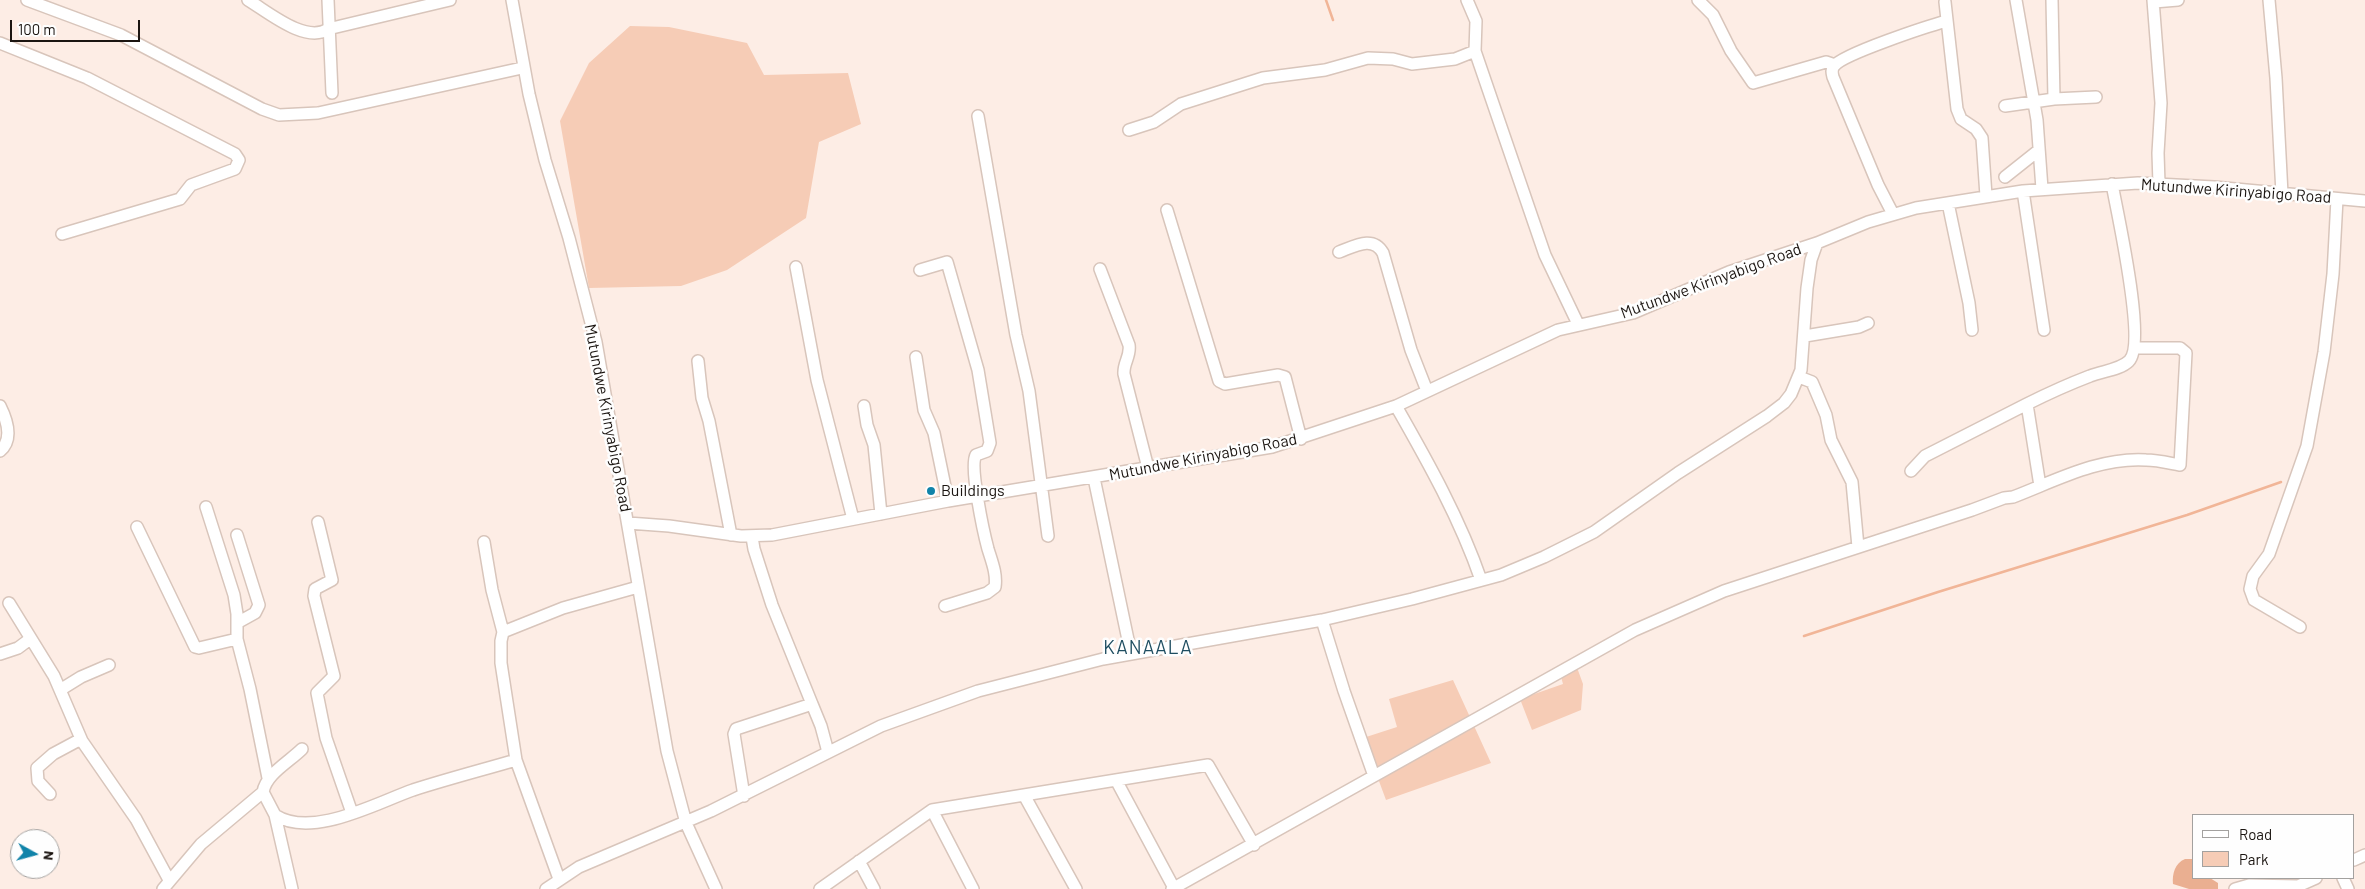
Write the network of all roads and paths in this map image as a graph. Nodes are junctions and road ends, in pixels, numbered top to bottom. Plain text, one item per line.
1 (26, 0) edge
2 (248, 0) edge
3 (328, 0) edge
4 (450, 0) edge
5 (512, 0) edge
6 (1467, 0) edge
7 (1698, 0) edge
8 (2016, 0) edge
9 (2052, 0) edge
10 (2178, 0) edge
11 (2269, 0) edge
12 (2154, 1) edge
13 (1945, 2) dead end
14 (1947, 21) junction
15 (328, 29) junction
16 (0, 43) edge
17 (1475, 51) junction
18 (1835, 65) junction
19 (522, 68) junction
20 (332, 92) dead end
21 (2096, 97) dead end
22 (2054, 99) junction
23 (2034, 101) junction
24 (2005, 106) dead end
25 (978, 116) dead end
26 (1129, 130) dead end
27 (2039, 150) junction
28 (2005, 177) dead end
29 (2112, 184) junction
30 (2159, 184) junction
31 (2042, 189) junction
32 (2023, 191) junction
33 (2282, 194) junction
34 (1986, 196) junction
35 (2337, 199) junction
36 (2365, 201) edge
37 (1948, 203) junction
38 (1167, 210) dead end
39 (1893, 214) junction
40 (62, 234) dead end
41 (1817, 244) junction
42 (1339, 252) dead end
43 (796, 267) dead end
44 (1100, 269) dead end
45 (920, 270) dead end
46 (1868, 323) dead end
47 (1578, 324) junction
48 (1972, 330) dead end
49 (2044, 330) dead end
50 (1805, 336) junction
51 (2135, 348) junction
52 (916, 357) dead end
53 (698, 360) dead end
54 (1799, 377) junction
55 (1427, 391) junction
56 (2027, 404) junction
57 (0, 406) edge
58 (864, 406) dead end
59 (1396, 406) junction
60 (1301, 439) junction
61 (0, 450) edge
62 (1148, 468) junction
63 (1911, 471) dead end
64 (1094, 478) junction
65 (1041, 486) junction
66 (2040, 486) junction
67 (978, 497) junction
68 (948, 501) junction
69 (206, 508) dead end
70 (882, 514) junction
71 (853, 519) junction
72 (318, 522) dead end
73 (628, 523) junction
74 (137, 528) dead end
75 (237, 535) dead end
76 (731, 535) junction
77 (1048, 536) dead end
78 (752, 537) junction
79 (484, 542) dead end
80 (1858, 547) junction
81 (1481, 580) junction
82 (638, 587) junction
83 (9, 603) dead end
84 (945, 606) dead end
85 (1322, 620) junction
86 (237, 623) junction
87 (2300, 627) dead end
88 (503, 632) junction
89 (30, 639) junction
90 (237, 639) junction
91 (0, 654) edge
92 (1131, 654) junction
93 (109, 664) dead end
94 (60, 690) junction
95 (812, 704) junction
96 (81, 739) junction
97 (302, 749) dead end
98 (828, 752) junction
99 (516, 760) junction
100 (1374, 776) junction
101 (268, 778) junction
102 (1116, 780) junction
103 (263, 792) junction
104 (50, 794) dead end
105 (744, 796) junction
106 (1024, 796) junction
107 (932, 810) junction
108 (352, 813) junction
109 (275, 815) junction
110 (686, 822) junction
111 (1254, 845) junction
112 (859, 861) junction
113 (559, 879) junction
114 (2314, 879) edge
115 (166, 884) edge
116 (1173, 888) edge
117 (292, 889) edge
118 (546, 889) edge
119 (716, 889) edge
120 (820, 889) edge
121 (874, 889) edge
122 (973, 889) edge
123 (1076, 889) edge
124 (2235, 889) edge

1 - 19 street
2 - 15 street
3 - 15 street
4 - 15 street
5 - 19 street, Mutundwe Kirinyabigo Road
6 - 17 street
7 - 18 street
8 - 23 street
9 - 22 street
10 - 12 street
11 - 33 street
12 - 30 street
13 - 14 street
14 - 18 street
14 - 34 street
15 - 20 street
16 - 40 street
17 - 26 street
17 - 47 street
18 - 39 street
19 - 73 street, Mutundwe Kirinyabigo Road
21 - 22 street
22 - 23 street
23 - 24 street
23 - 27 street
25 - 65 street
27 - 28 street
27 - 31 street
29 - 30 street, Mutundwe Kirinyabigo Road
29 - 31 street, Mutundwe Kirinyabigo Road
29 - 51 street
30 - 33 street, Mutundwe Kirinyabigo Road
31 - 32 street, Mutundwe Kirinyabigo Road
32 - 34 street, Mutundwe Kirinyabigo Road
32 - 49 street
33 - 35 street, Mutundwe Kirinyabigo Road
34 - 37 street, Mutundwe Kirinyabigo Road
35 - 36 street, Mutundwe Kirinyabigo Road
35 - 87 street
37 - 39 street, Mutundwe Kirinyabigo Road
37 - 48 street
38 - 60 street
39 - 41 street, Mutundwe Kirinyabigo Road
41 - 47 street, Mutundwe Kirinyabigo Road
41 - 50 street
42 - 55 street
43 - 71 street
44 - 62 street
45 - 67 street
46 - 50 street
47 - 55 street, Mutundwe Kirinyabigo Road
50 - 54 street
51 - 56 street
51 - 66 street
52 - 68 street
53 - 76 street
54 - 80 street
54 - 81 street
55 - 59 street, Mutundwe Kirinyabigo Road
56 - 63 street
56 - 66 street
57 - 61 street
58 - 70 street
59 - 60 street, Mutundwe Kirinyabigo Road
59 - 81 street
60 - 62 street, Mutundwe Kirinyabigo Road
62 - 64 street, Mutundwe Kirinyabigo Road
64 - 65 street, Mutundwe Kirinyabigo Road
64 - 92 street
65 - 67 street, Mutundwe Kirinyabigo Road
65 - 77 street
66 - 80 street
67 - 68 street, Mutundwe Kirinyabigo Road
67 - 84 street
68 - 70 street, Mutundwe Kirinyabigo Road
69 - 86 street
70 - 71 street, Mutundwe Kirinyabigo Road
71 - 78 street, Mutundwe Kirinyabigo Road
72 - 108 street
73 - 76 street, Mutundwe Kirinyabigo Road
73 - 82 street
74 - 90 street
75 - 86 street
76 - 78 street, Mutundwe Kirinyabigo Road
78 - 95 street
79 - 88 street
80 - 100 street
81 - 85 street
82 - 88 street
82 - 110 street
83 - 89 street
85 - 92 street
85 - 100 street
86 - 90 street
88 - 99 street
89 - 91 street
89 - 94 street
90 - 101 street
92 - 98 street
93 - 94 street
94 - 96 street
95 - 98 street
95 - 105 street
96 - 104 street
96 - 115 street
97 - 101 street
98 - 105 street
99 - 108 street
99 - 113 street
100 - 111 street
101 - 103 street
102 - 106 street
102 - 111 street
102 - 116 street
103 - 109 street
103 - 115 street
105 - 110 street
106 - 107 street
106 - 123 street
107 - 112 street
107 - 122 street
108 - 109 street
109 - 117 street
110 - 113 street
110 - 119 street
111 - 116 street
112 - 120 street
112 - 121 street
113 - 118 street
114 - 124 street

